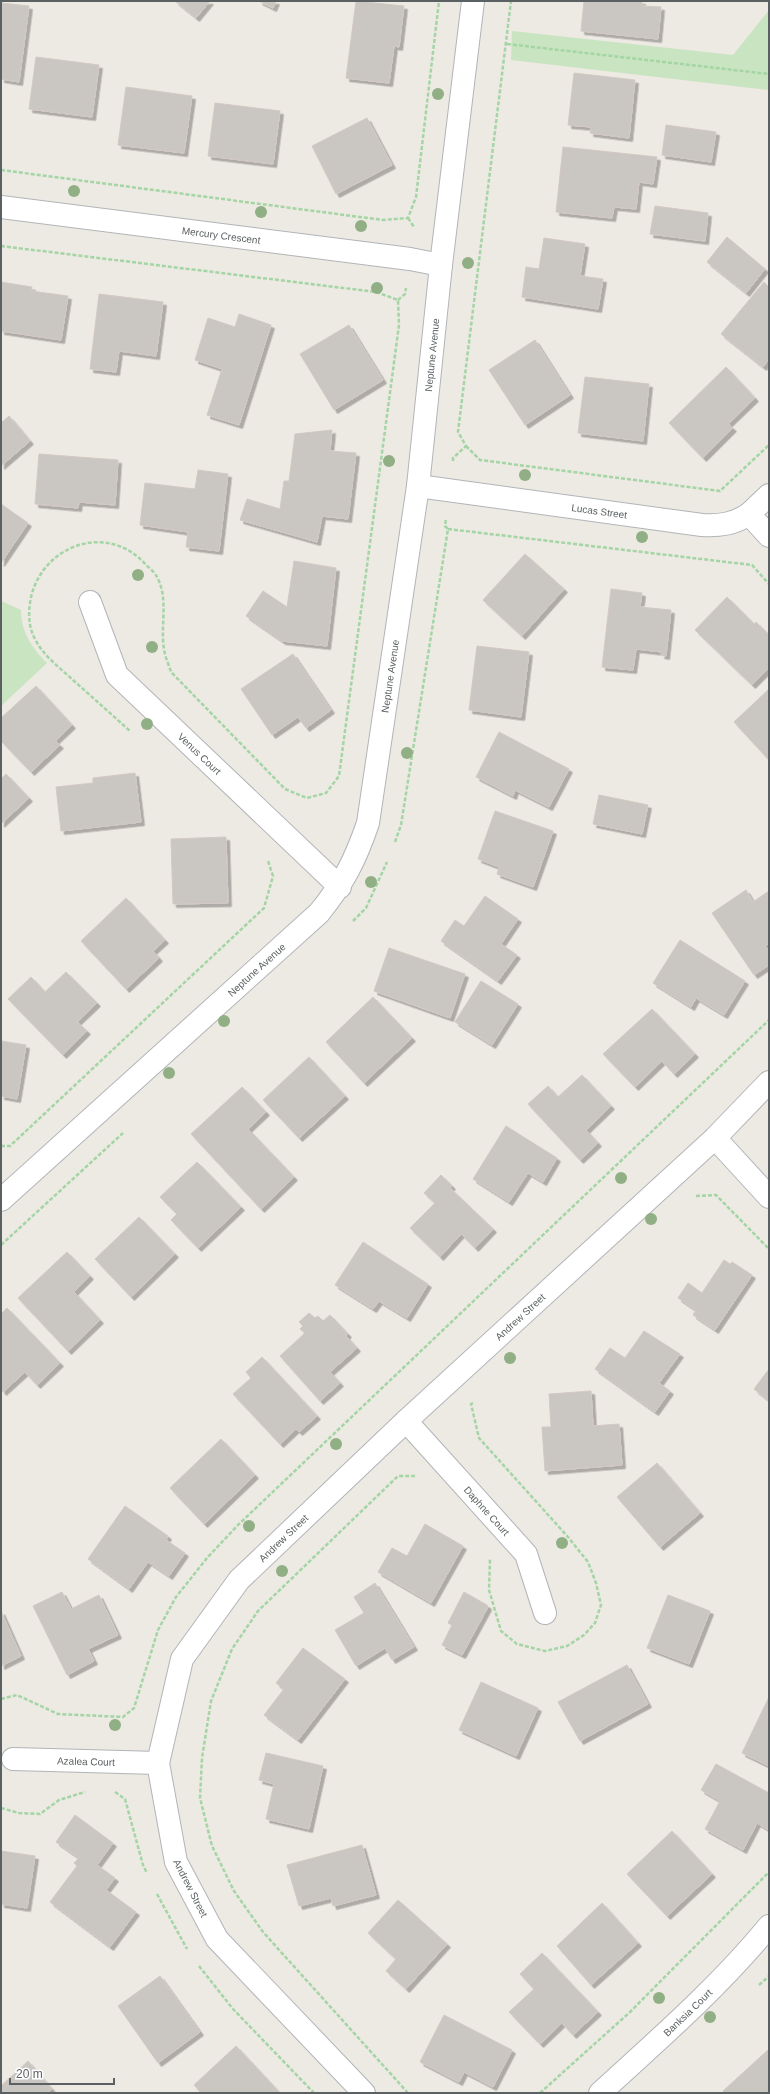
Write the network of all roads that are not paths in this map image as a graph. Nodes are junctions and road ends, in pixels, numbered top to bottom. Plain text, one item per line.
1 (473, 1) edge
2 (1, 207) edge
3 (441, 265) junction
4 (418, 486) junction
5 (769, 495) edge
6 (749, 514) junction
7 (769, 536) edge
8 (90, 602) dead end
9 (340, 887) junction
10 (769, 1082) edge
11 (715, 1138) junction
12 (769, 1197) edge
13 (1, 1200) edge
14 (406, 1421) junction
15 (545, 1613) dead end
16 (13, 1758) dead end
17 (158, 1763) junction
18 (769, 1926) edge
19 (364, 2093) edge
20 (600, 2093) edge

1 - 3 street, Neptune Avenue
2 - 3 street, Mercury Crescent
3 - 4 street, Neptune Avenue
4 - 6 street, Lucas Street
4 - 9 street, Neptune Avenue
5 - 6 street, Lucas Street
6 - 7 street
8 - 9 street, Venus Court
9 - 13 street, Neptune Avenue
10 - 11 street, Andrew Street
11 - 12 street
11 - 14 street, Andrew Street
14 - 15 street, Daphne Court
14 - 17 street, Andrew Street
16 - 17 street, Azalea Court
17 - 19 street, Andrew Street
18 - 20 street, Banksia Court

